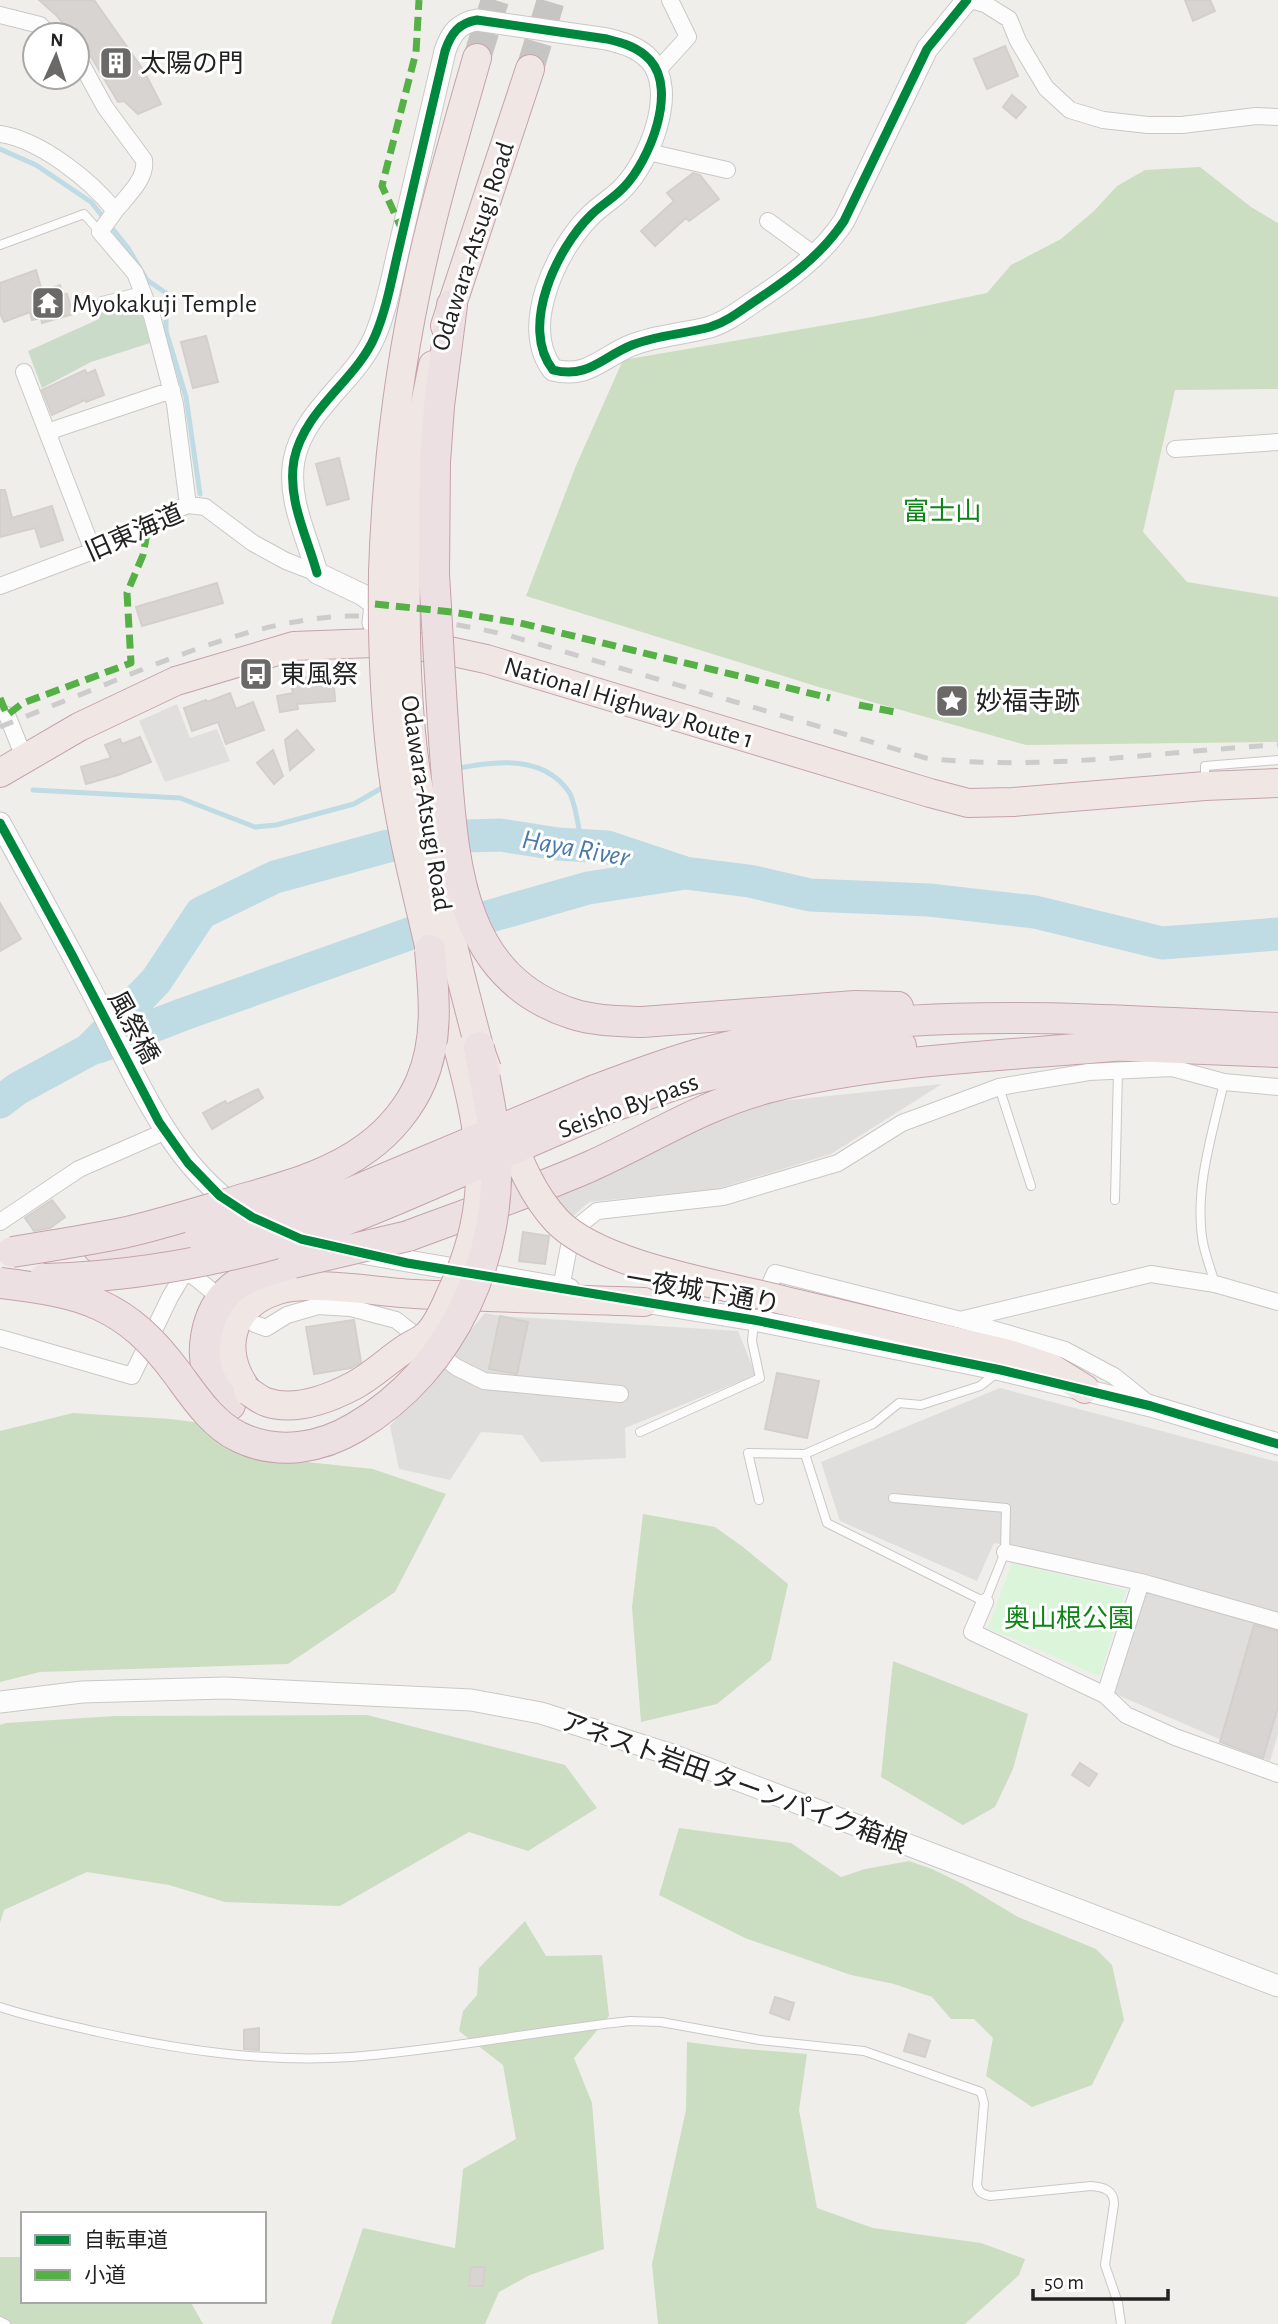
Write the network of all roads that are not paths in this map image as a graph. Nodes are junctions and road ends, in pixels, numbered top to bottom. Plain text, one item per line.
1 (670, 0) edge
2 (968, 0) edge
3 (0, 15) edge
4 (27, 21) edge
5 (477, 58) tunnel mouth
6 (530, 69) tunnel mouth
7 (657, 71) junction
8 (91, 81) edge
9 (1278, 117) edge
10 (0, 134) edge
11 (648, 152) junction
12 (727, 170) dead end
13 (114, 211) junction
14 (768, 221) dead end
15 (100, 231) junction
16 (0, 245) edge
17 (816, 256) junction
18 (142, 291) junction
19 (102, 301) dead end
20 (452, 305) joint
21 (24, 372) dead end
22 (172, 390) junction
23 (50, 431) dead end
24 (1278, 443) edge
25 (1175, 449) dead end
26 (188, 505) junction
27 (93, 551) junction
28 (317, 573) junction
29 (408, 573) junction
30 (0, 586) edge
31 (373, 643) junction
32 (7, 715) dead end
33 (24, 757) junction
34 (1278, 760) edge
35 (0, 773) edge
36 (1278, 783) edge
37 (1205, 786) junction
38 (0, 823) edge
39 (430, 950) junction
40 (1062, 1018) junction
41 (1278, 1028) edge
42 (479, 1047) junction
43 (1278, 1052) edge
44 (1121, 1058) junction
45 (1224, 1082) junction
46 (999, 1087) junction
47 (1278, 1087) edge
48 (600, 1100) junction
49 (163, 1126) junction
50 (1031, 1186) dead end
51 (1115, 1200) dead end
52 (239, 1208) junction
53 (0, 1222) edge
54 (6, 1252) edge
55 (186, 1270) junction
56 (0, 1282) edge
57 (1215, 1284) junction
58 (561, 1288) junction
59 (212, 1291) dead end
60 (644, 1302) junction
61 (1278, 1303) edge
62 (754, 1320) junction
63 (961, 1320) junction
64 (255, 1324) dead end
65 (428, 1335) joint
66 (0, 1338) edge
67 (1001, 1370) junction
68 (1085, 1389) junction
69 (620, 1394) dead end
70 (239, 1398) junction
71 (1151, 1406) junction
72 (640, 1432) dead end
73 (1278, 1444) edge
74 (805, 1454) junction
75 (893, 1499) dead end
76 (759, 1500) dead end
77 (1005, 1552) junction
78 (1141, 1582) junction
79 (985, 1602) junction
80 (1278, 1621) edge
81 (1105, 1695) junction
82 (0, 1702) edge
83 (1276, 1767) edge
84 (1278, 1986) edge
85 (0, 2007) edge
86 (0, 2321) edge
87 (6, 2324) edge
88 (1121, 2324) edge

1 - 7 street
2 - 9 street
2 - 17 street
3 - 4 street
5 - 29 highway, Odawara-Atsugi Road
6 - 20 highway, Odawara-Atsugi Road
7 - 11 street
7 - 28 street
8 - 13 street
10 - 13 street
11 - 12 street
11 - 17 street
13 - 15 street
14 - 17 street
15 - 16 lane
15 - 18 street
18 - 19 lane
18 - 22 street
20 - 29 highway
21 - 27 street
22 - 23 street
22 - 26 street
24 - 25 street
26 - 27 street, 旧東海道
26 - 28 street, 旧東海道
27 - 30 street, 旧東海道
28 - 31 street, 旧東海道
29 - 39 highway, Odawara-Atsugi Road, bridge
29 - 40 highway, bridge
29 - 42 highway, Odawara-Atsugi Road, bridge
31 - 33 highway, National Highway Route 1
31 - 37 highway, National Highway Route 1
32 - 33 street
33 - 35 highway, National Highway Route 1
34 - 37 lane
36 - 37 highway, National Highway Route 1
38 - 49 street, 風祭橋
39 - 54 highway, bridge
39 - 65 highway, Odawara-Atsugi Road, bridge
40 - 41 highway, Seisho By-pass
40 - 48 highway, Seisho By-pass
42 - 56 highway, bridge
42 - 68 highway, Odawara-Atsugi Road, bridge
43 - 44 highway, Seisho By-pass
44 - 45 street
44 - 46 street
44 - 48 highway, Seisho By-pass
44 - 51 lane
44 - 70 highway, bridge
45 - 47 street
45 - 57 lane
46 - 50 lane
46 - 58 street
48 - 54 highway, Seisho By-pass, bridge
48 - 56 highway, Seisho By-pass, bridge
49 - 52 street, 一夜城下通り
49 - 53 street
52 - 55 street
52 - 58 street, 一夜城下通り
55 - 59 street
55 - 66 street
57 - 61 street
57 - 63 street
58 - 60 street, 一夜城下通り
60 - 62 street, 一夜城下通り
60 - 70 highway
62 - 63 street
62 - 67 street, 一夜城下通り
62 - 72 lane
63 - 71 street
64 - 69 street
65 - 70 highway
67 - 68 street, 一夜城下通り
67 - 74 lane
68 - 71 street, 一夜城下通り
71 - 73 street, 一夜城下通り
74 - 76 lane
74 - 79 lane
75 - 77 lane
77 - 78 street
77 - 79 lane
78 - 80 street
78 - 81 street
79 - 81 street
81 - 83 street
82 - 84 street, アネスト岩田 ターンパイク箱根
85 - 88 lane
86 - 87 lane

